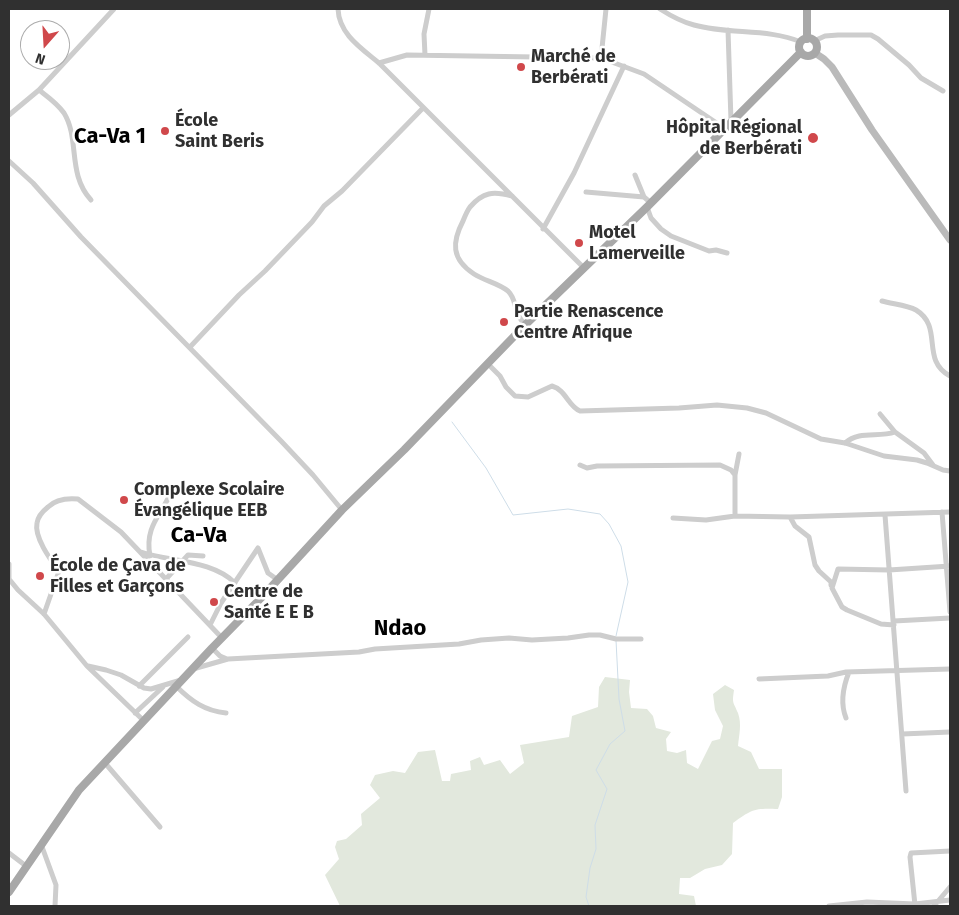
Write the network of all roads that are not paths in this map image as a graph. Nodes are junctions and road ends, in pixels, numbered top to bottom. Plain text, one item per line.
1 (114, 9) edge
2 (338, 9) edge
3 (428, 9) edge
4 (606, 9) edge
5 (660, 9) edge
6 (808, 9) edge
7 (728, 30) junction
8 (808, 41) junction
9 (801, 52) junction
10 (815, 53) junction
11 (425, 55) junction
12 (601, 58) junction
13 (379, 63) junction
14 (624, 66) junction
15 (39, 90) junction
16 (943, 92) dead end
17 (423, 108) junction
18 (9, 115) edge
19 (732, 121) junction
20 (724, 128) junction
21 (9, 161) edge
22 (635, 175) dead end
23 (586, 192) dead end
24 (513, 197) junction
25 (91, 200) dead end
26 (647, 202) junction
27 (544, 229) junction
28 (950, 240) edge
29 (728, 253) dead end
30 (583, 267) junction
31 (882, 301) dead end
32 (525, 325) junction
33 (190, 347) junction
34 (488, 364) junction
35 (950, 376) edge
36 (880, 414) dead end
37 (895, 432) junction
38 (845, 443) junction
39 (739, 454) dead end
40 (580, 465) dead end
41 (933, 466) junction
42 (950, 471) edge
43 (735, 475) junction
44 (173, 488) dead end
45 (342, 510) junction
46 (942, 512) junction
47 (950, 512) edge
48 (885, 515) junction
49 (734, 516) junction
50 (790, 517) junction
51 (673, 518) dead end
52 (139, 551) junction
53 (150, 555) junction
54 (203, 556) dead end
55 (182, 561) junction
56 (9, 564) edge
57 (153, 566) junction
58 (948, 566) edge
59 (889, 570) junction
60 (166, 579) junction
61 (278, 580) junction
62 (235, 583) junction
63 (832, 588) junction
64 (950, 612) edge
65 (44, 614) junction
66 (950, 618) edge
67 (894, 623) junction
68 (210, 624) junction
69 (188, 637) dead end
70 (222, 638) junction
71 (641, 639) dead end
72 (212, 648) junction
73 (228, 659) junction
74 (87, 666) junction
75 (192, 669) junction
76 (950, 669) edge
77 (850, 672) junction
78 (897, 672) junction
79 (184, 679) junction
80 (759, 679) dead end
81 (166, 685) junction
82 (139, 686) junction
83 (176, 686) junction
84 (135, 713) junction
85 (226, 713) dead end
86 (846, 718) dead end
87 (144, 721) junction
88 (950, 732) edge
89 (902, 734) junction
90 (105, 763) junction
91 (906, 791) dead end
92 (160, 827) dead end
93 (41, 843) junction
94 (950, 851) edge
95 (9, 853) edge
96 (26, 866) junction
97 (950, 887) edge
98 (9, 892) edge
99 (950, 900) edge
100 (936, 904) edge
101 (915, 905) edge
102 (54, 906) edge
103 (828, 906) edge

1 - 15 street
2 - 13 street
3 - 11 street
4 - 12 street
5 - 7 street
6 - 8 main road
7 - 8 street
7 - 19 street
8 - 9 main road
8 - 10 main road
8 - 16 street
9 - 10 main road
9 - 19 main road
10 - 28 street
11 - 12 street
11 - 13 street
12 - 14 street
13 - 17 street
14 - 20 street
14 - 27 street
15 - 18 street
15 - 25 street
17 - 24 street
17 - 33 street
19 - 20 main road
20 - 26 main road
21 - 33 street
22 - 26 street
23 - 26 street
24 - 27 street
24 - 32 street
26 - 29 street
26 - 30 main road
27 - 30 street
30 - 32 main road
31 - 35 street
32 - 34 main road
33 - 45 street
34 - 38 street
34 - 45 main road
36 - 37 street
37 - 38 street
37 - 41 street
38 - 41 street
39 - 43 street
40 - 43 street
41 - 42 street
43 - 49 street
44 - 53 street
45 - 61 main road
46 - 47 street
46 - 48 street
46 - 58 street
48 - 50 street
48 - 59 street
49 - 50 street
49 - 51 street
50 - 63 street
52 - 53 street
52 - 57 street
52 - 65 street
53 - 55 street
53 - 57 street
54 - 55 street
55 - 60 street
55 - 62 street
56 - 65 street
57 - 60 street
58 - 59 street
58 - 64 street
59 - 63 street
59 - 67 street
60 - 68 street
61 - 62 street
61 - 70 main road
62 - 68 street
63 - 67 street
65 - 74 street
66 - 67 street
67 - 78 street
68 - 70 street
69 - 82 street
70 - 72 main road
71 - 73 street
72 - 73 street
72 - 75 main road
73 - 75 street
74 - 82 street
74 - 84 street
75 - 79 main road
76 - 78 street
77 - 78 street
77 - 80 street
77 - 86 street
78 - 89 street
79 - 81 street
79 - 83 main road
81 - 82 street
81 - 84 street
83 - 85 street
83 - 87 main road
84 - 87 street
87 - 90 main road
88 - 89 street
89 - 91 street
90 - 92 street
90 - 93 main road
93 - 96 main road
93 - 102 street
94 - 101 street
95 - 96 street
96 - 98 main road
97 - 100 street
99 - 100 street
100 - 101 street
101 - 103 street

